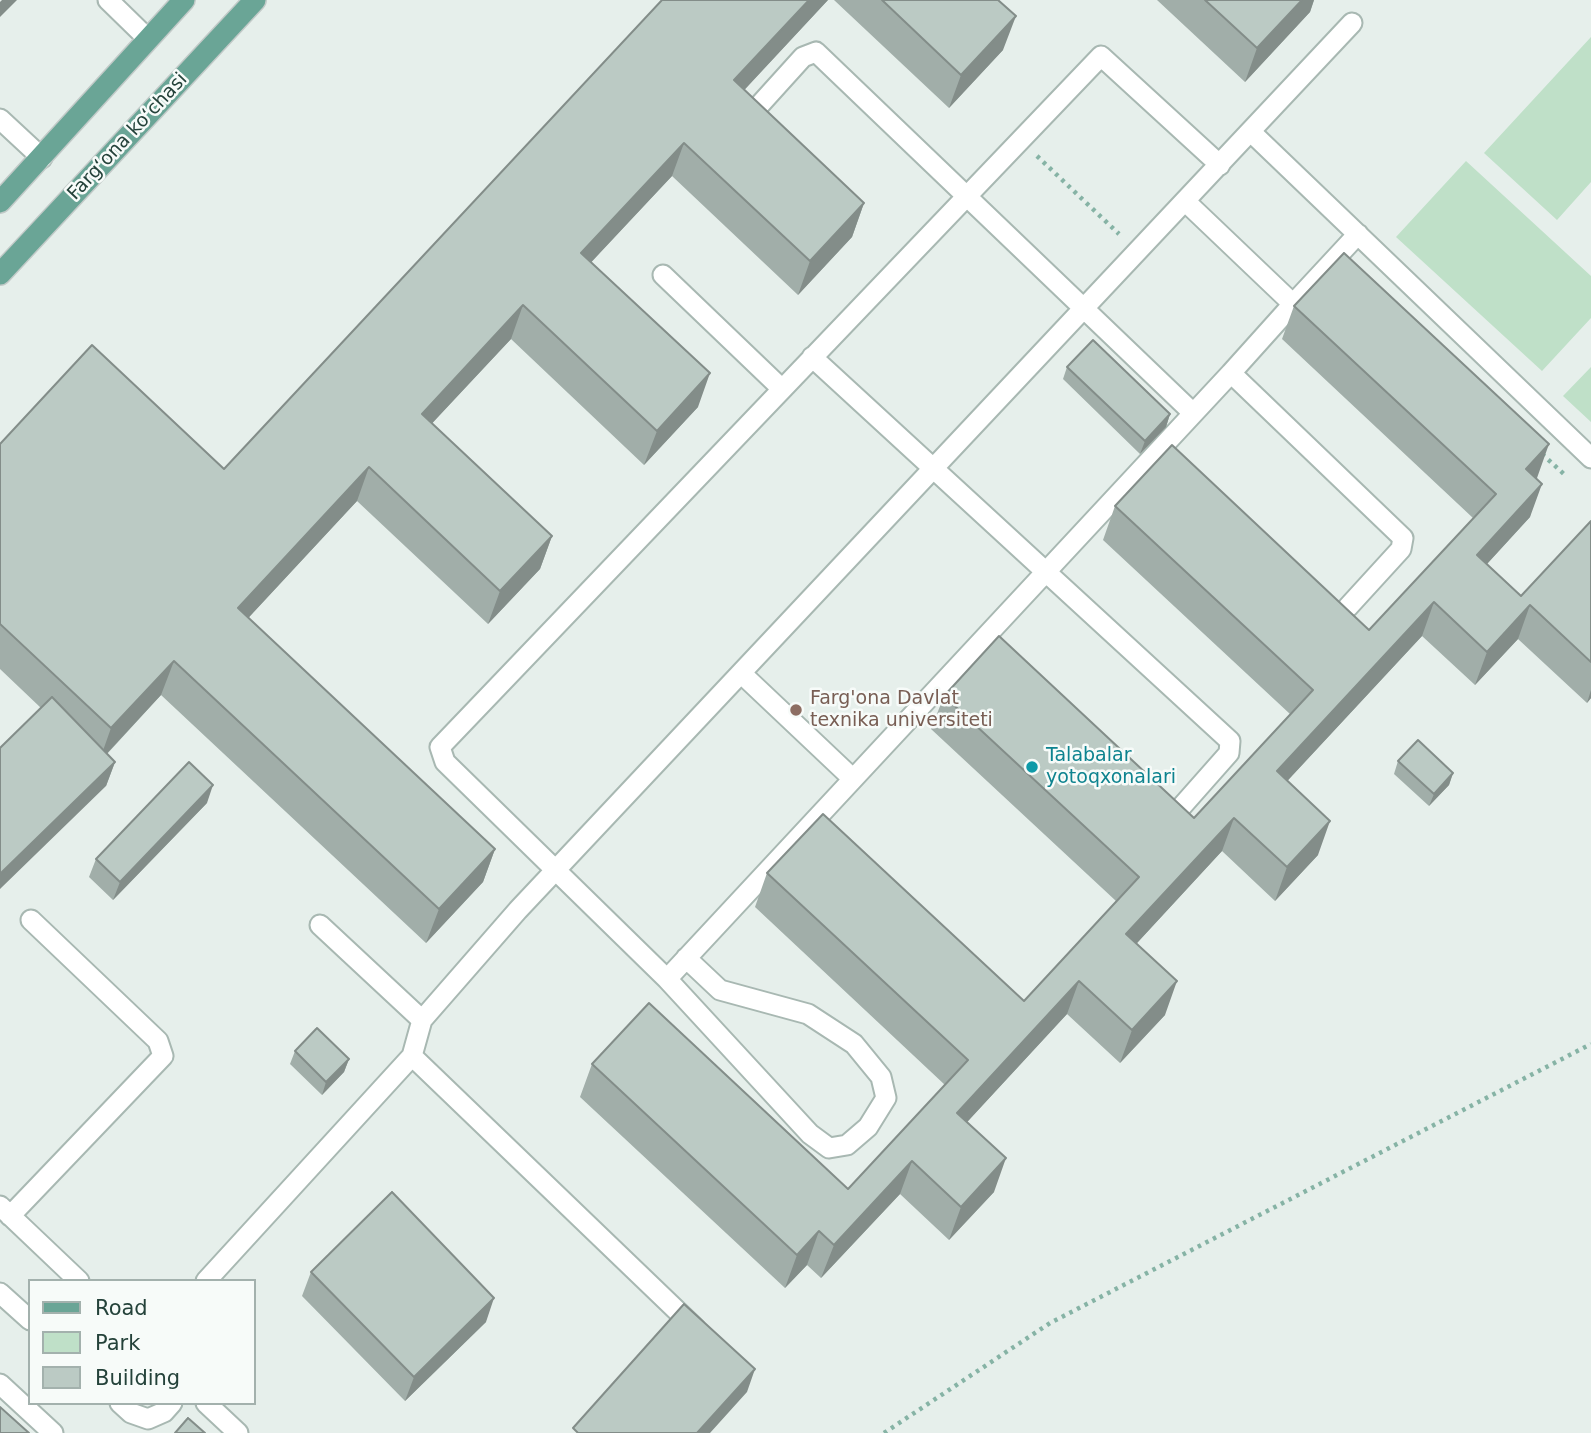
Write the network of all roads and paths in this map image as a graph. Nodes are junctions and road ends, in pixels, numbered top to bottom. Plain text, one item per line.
1 (108, 0) edge
2 (184, 0) edge
3 (255, 0) edge
4 (1352, 23) dead end
5 (148, 39) junction
6 (0, 119) edge
7 (746, 120) edge
8 (1251, 132) junction
9 (1021, 139) junction
10 (42, 158) junction
11 (1220, 165) junction
12 (967, 195) junction
13 (0, 202) edge
14 (1186, 202) junction
15 (1358, 234) junction
16 (1138, 252) junction
17 (0, 274) edge
18 (663, 275) dead end
19 (1293, 304) junction
20 (1084, 308) junction
21 (812, 357) junction
22 (1231, 373) junction
23 (782, 389) junction
24 (1193, 414) junction
25 (1535, 447) edge
26 (1591, 458) edge
27 (934, 466) junction
28 (1565, 475) dead end
29 (1047, 570) junction
30 (1348, 607) edge
31 (742, 674) junction
32 (852, 778) junction
33 (1168, 822) edge
34 (556, 868) junction
35 (31, 920) dead end
36 (320, 925) dead end
37 (686, 958) junction
38 (667, 979) junction
39 (422, 1020) junction
40 (1591, 1044) edge
41 (412, 1056) junction
42 (5, 1211) edge
43 (77, 1279) edge
44 (208, 1279) edge
45 (0, 1293) edge
46 (28, 1318) edge
47 (706, 1339) edge
48 (0, 1384) edge
49 (122, 1405) edge
50 (170, 1405) edge
51 (208, 1405) edge
52 (53, 1433) edge
53 (238, 1433) edge
54 (884, 1433) edge

1 - 5 lane
2 - 5 main road
3 - 17 main road, Fargʻona koʻchasi
4 - 8 lane
5 - 10 main road
6 - 10 lane
7 - 12 lane
8 - 11 lane
8 - 15 lane
9 - 11 lane
9 - 12 lane
9 - 16 path
10 - 13 main road
11 - 14 lane
12 - 20 lane
12 - 21 lane
14 - 16 lane
14 - 19 lane
15 - 19 lane
15 - 26 lane
16 - 20 lane
18 - 23 lane
19 - 22 lane
20 - 24 lane
20 - 27 lane
21 - 23 lane
21 - 27 lane
22 - 24 lane
22 - 30 lane
23 - 34 lane
24 - 29 lane
25 - 28 path
27 - 29 lane
27 - 31 lane
29 - 32 lane
29 - 33 lane
31 - 32 lane
31 - 34 lane
32 - 37 lane
34 - 38 lane
34 - 39 lane
35 - 42 lane
36 - 39 lane
37 - 38 lane
37 - 38 lane
39 - 41 lane
40 - 54 path
41 - 44 lane
41 - 47 lane
42 - 43 lane
45 - 46 lane
48 - 52 lane
49 - 50 lane
51 - 53 lane

